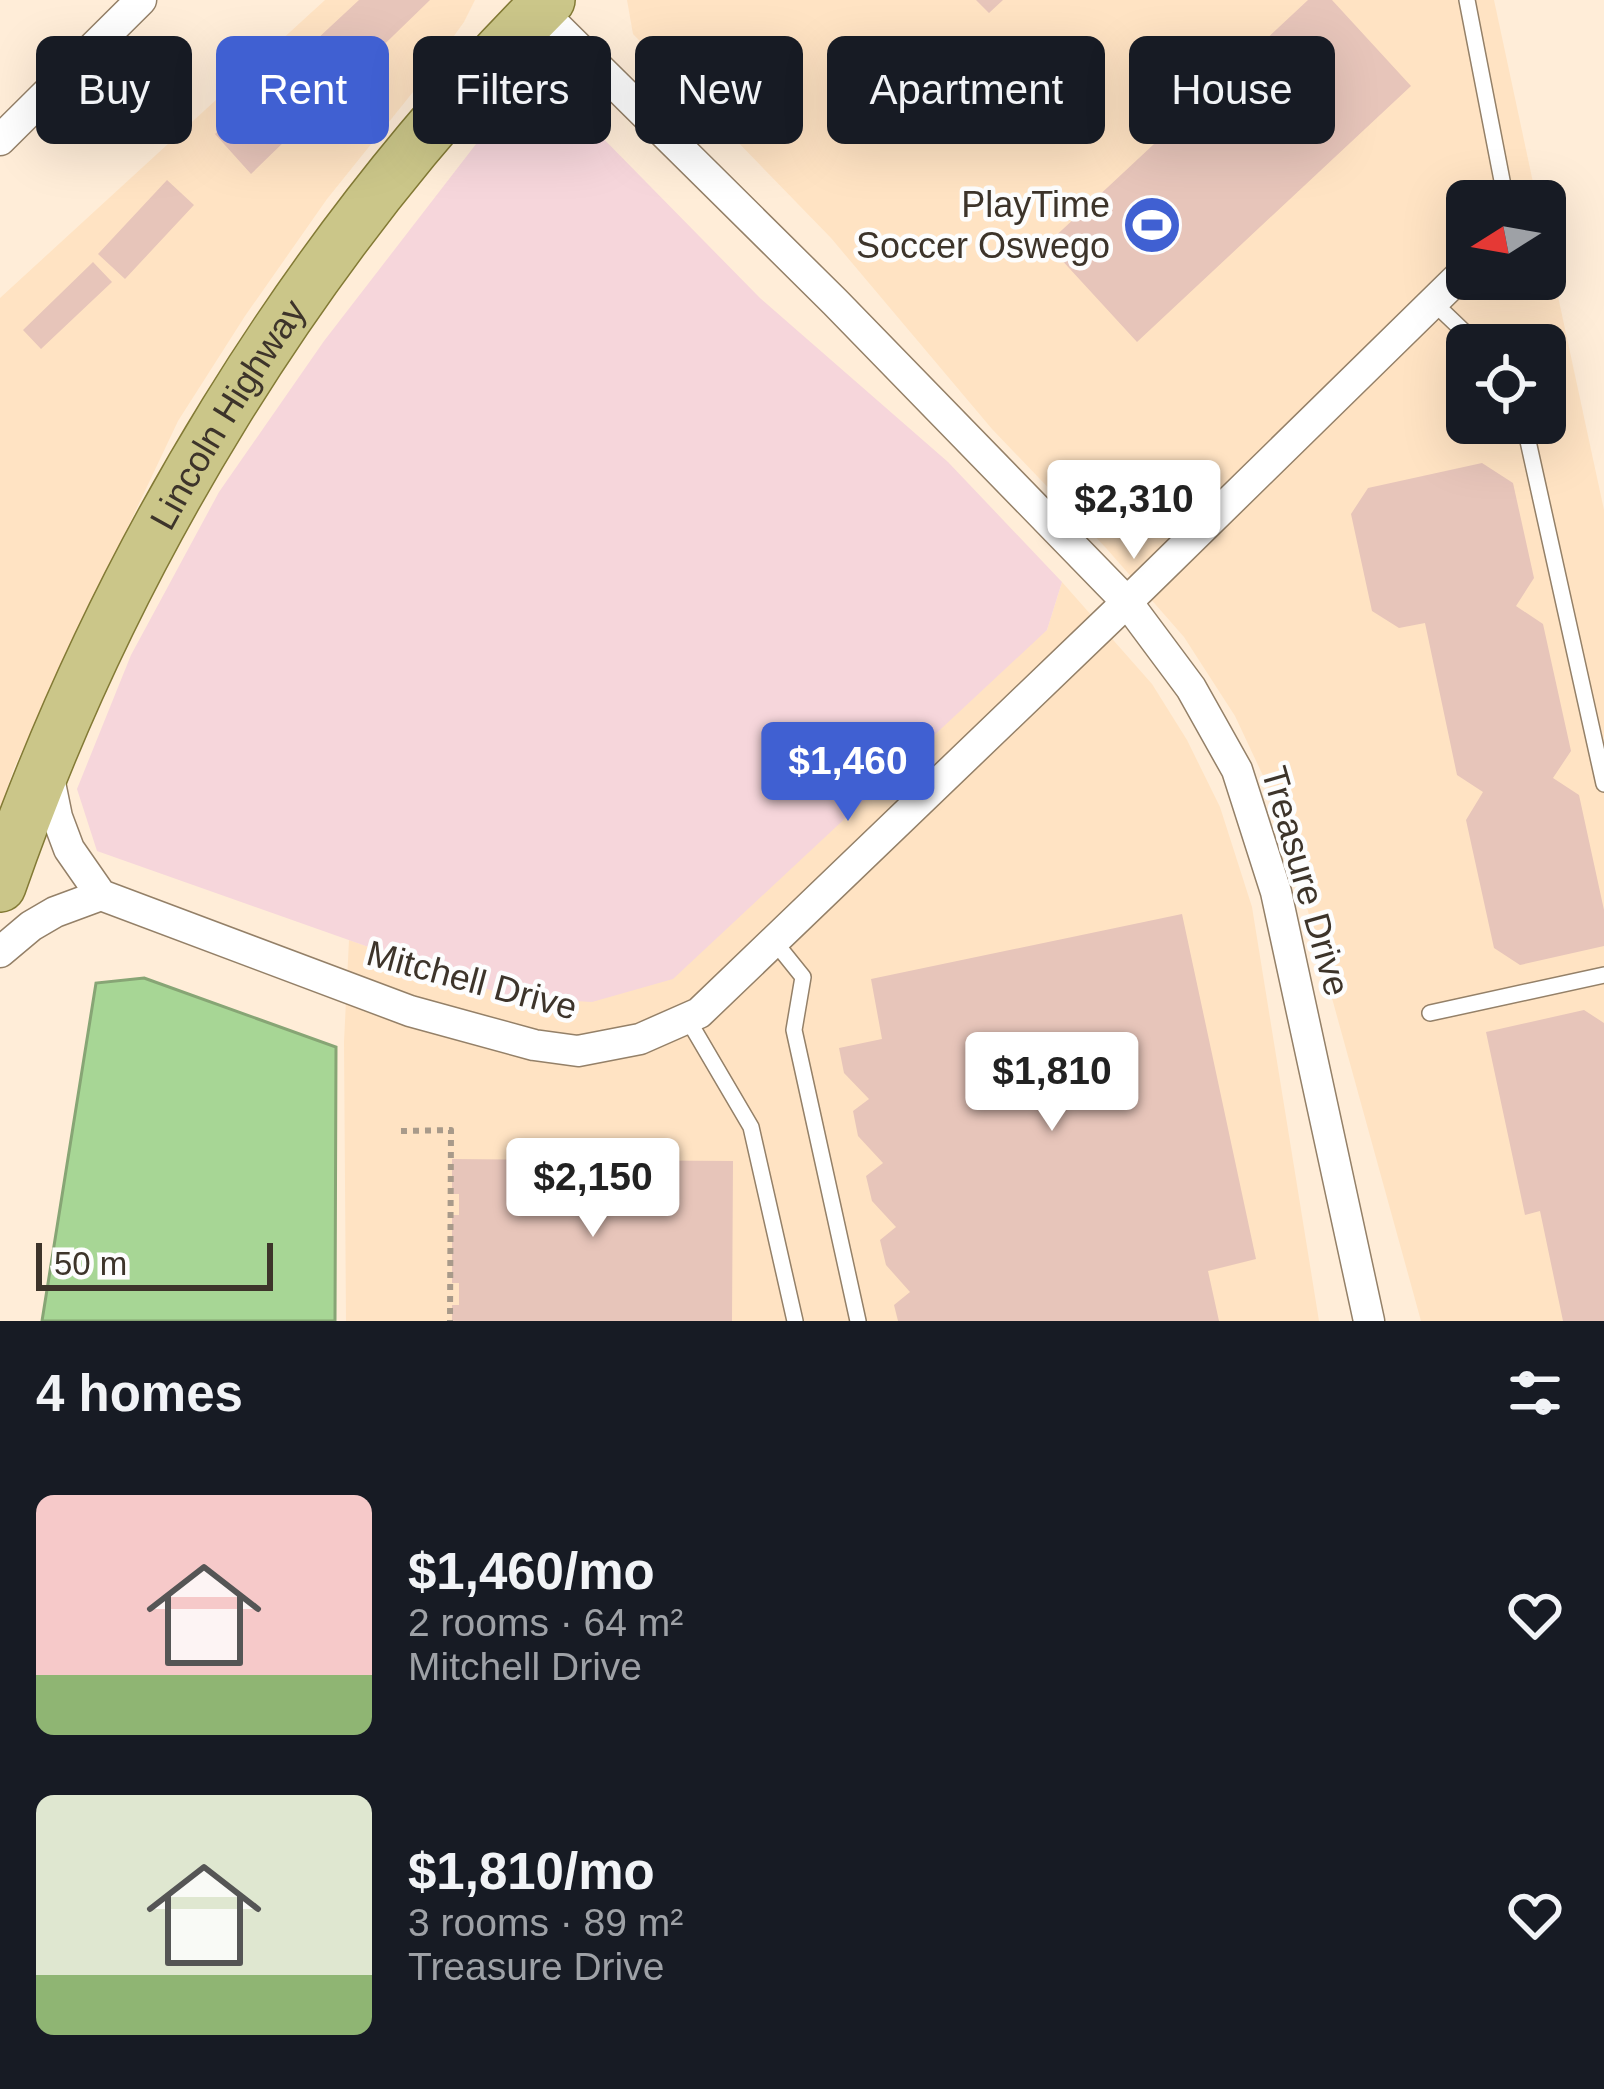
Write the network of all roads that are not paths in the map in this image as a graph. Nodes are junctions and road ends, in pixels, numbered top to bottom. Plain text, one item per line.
1 (141, 0) edge
2 (1467, 0) edge
3 (541, 3) edge
4 (0, 140) edge
5 (1502, 180) edge
6 (1446, 289) edge
7 (1433, 302) junction
8 (1456, 324) edge
9 (1529, 444) edge
10 (1127, 602) junction
11 (47, 764) junction
12 (1604, 784) edge
13 (0, 886) edge
14 (101, 895) junction
15 (774, 941) junction
16 (0, 952) edge
17 (1604, 975) edge
18 (1430, 1013) dead end
19 (687, 1018) junction
20 (795, 1321) edge
21 (858, 1321) edge
22 (1369, 1321) edge

1 - 4 street
2 - 5 lane
3 - 10 street, Treasure Drive
3 - 11 main road, Lincoln Highway
6 - 7 street, Mitchell Drive
7 - 8 lane
7 - 10 street, Mitchell Drive
9 - 12 lane
10 - 15 street, Mitchell Drive
10 - 22 street, Treasure Drive
11 - 13 main road, Lincoln Highway
11 - 14 street
14 - 16 street
14 - 19 street, Mitchell Drive
15 - 19 street, Mitchell Drive
15 - 21 lane
17 - 18 lane
19 - 20 lane

